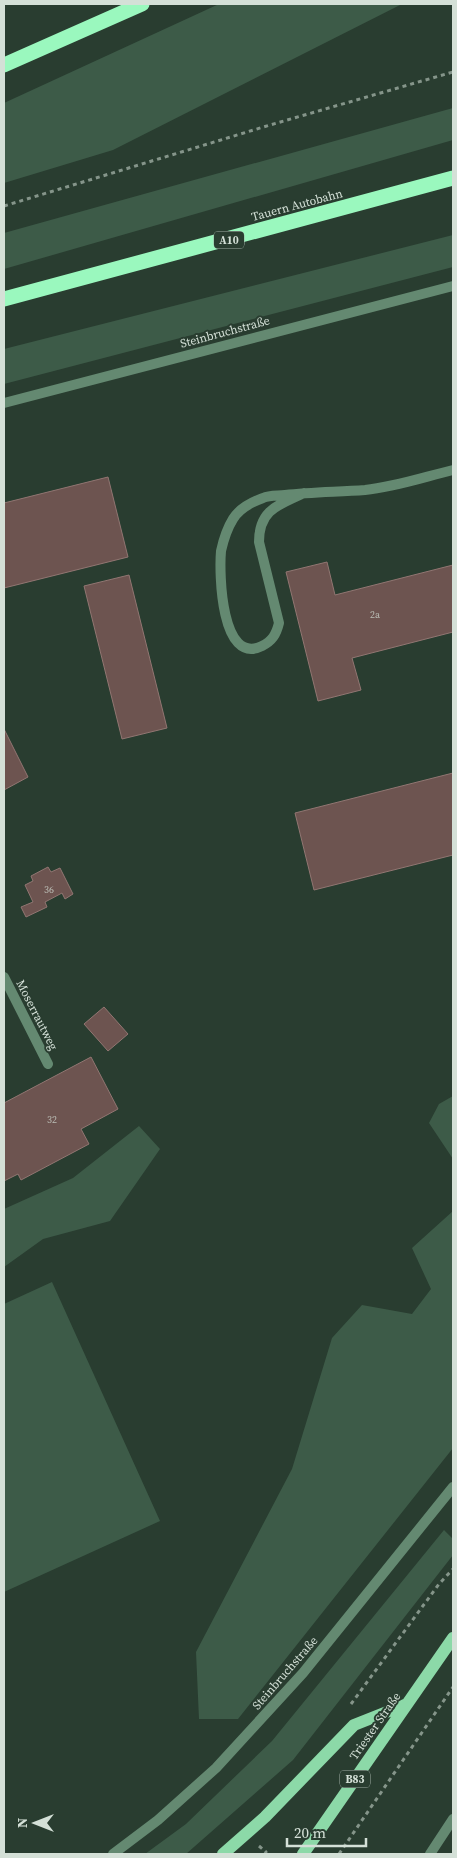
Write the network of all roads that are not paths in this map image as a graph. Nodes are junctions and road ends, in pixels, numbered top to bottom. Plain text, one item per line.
1 (142, 4) edge
2 (4, 65) edge
3 (453, 178) edge
4 (453, 286) edge
5 (4, 299) edge
6 (4, 403) edge
7 (453, 470) edge
8 (304, 493) junction
9 (4, 977) edge
10 (48, 1064) dead end
11 (453, 1487) edge
12 (453, 1638) edge
13 (407, 1704) junction
14 (453, 1819) edge
15 (113, 1854) edge
16 (223, 1854) edge
17 (303, 1854) edge
18 (430, 1854) edge

1 - 2 highway
3 - 5 highway, Tauern Autobahn / A10
4 - 6 street, Steinbruchstraße
7 - 8 street
8 - 8 street
9 - 10 street, Moserrautweg
11 - 15 street, Steinbruchstraße
12 - 13 main road, Triester Straße / B83
13 - 16 main road
13 - 17 main road, Triester Straße / B83
14 - 18 street

